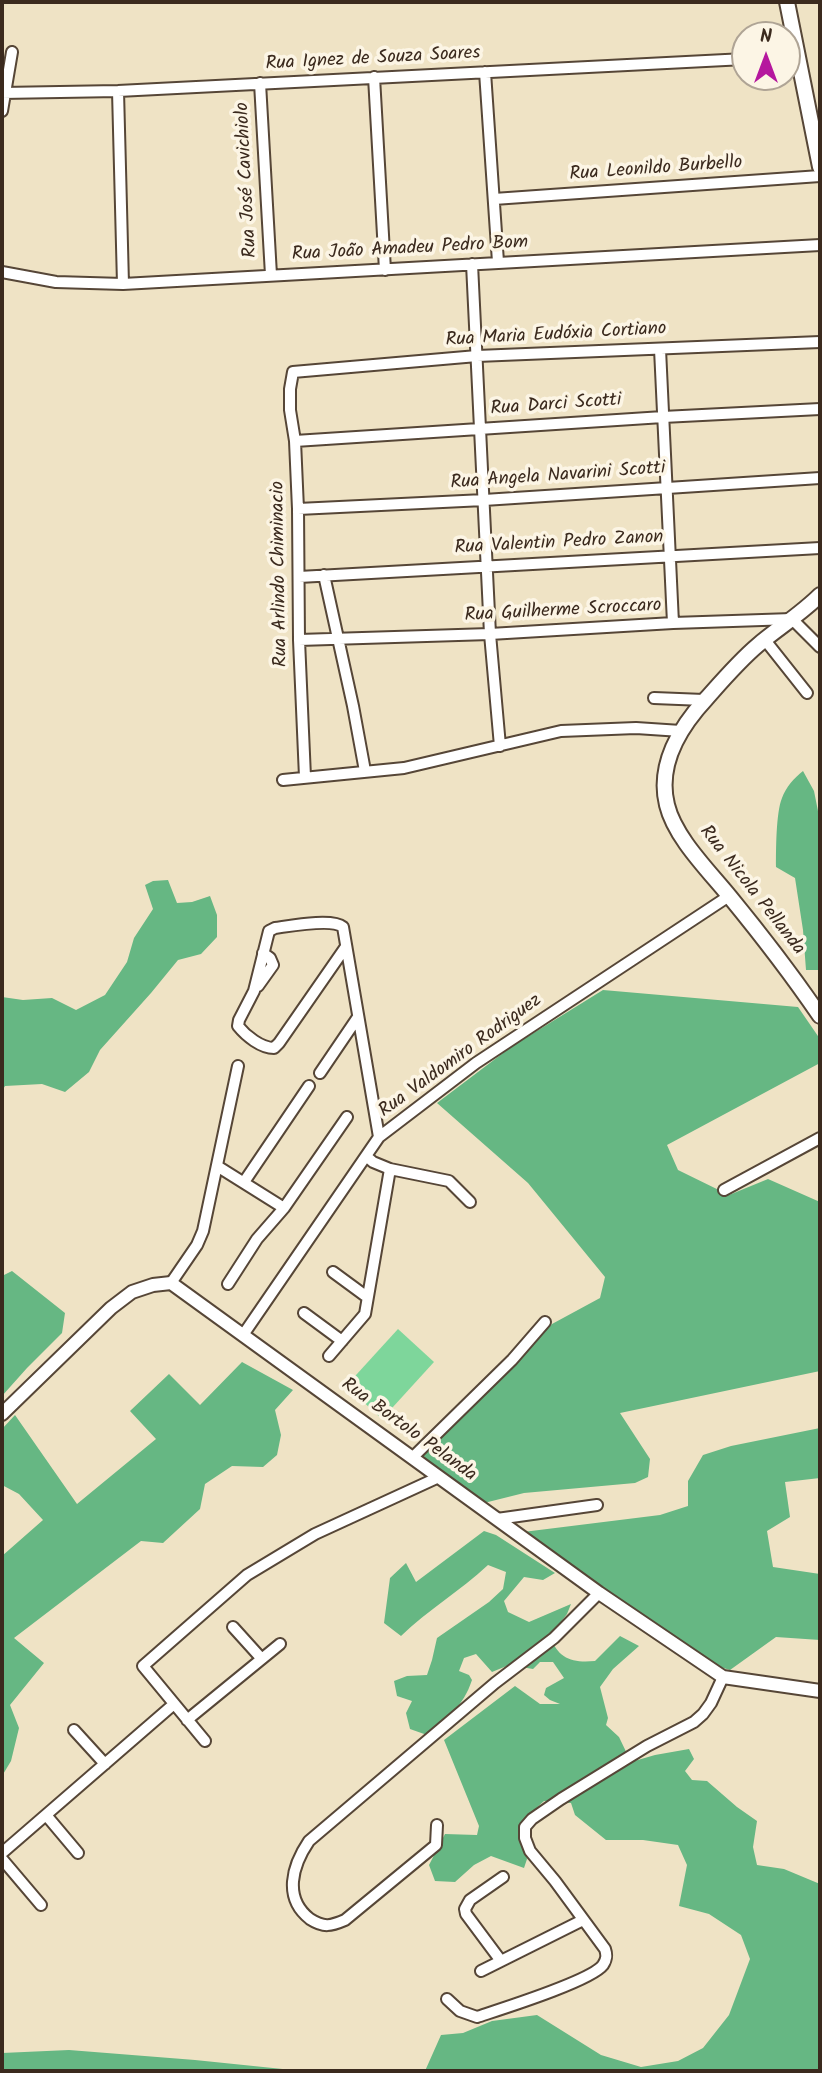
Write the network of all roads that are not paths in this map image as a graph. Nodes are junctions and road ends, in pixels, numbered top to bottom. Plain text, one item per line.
1 (787, 2) edge
2 (789, 21) edge
3 (12, 52) dead end
4 (731, 61) edge
5 (485, 72) junction
6 (374, 78) junction
7 (260, 83) junction
8 (118, 91) junction
9 (801, 91) edge
10 (4, 94) edge
11 (2, 111) edge
12 (820, 167) edge
13 (820, 176) edge
14 (494, 198) junction
15 (820, 244) edge
16 (498, 262) junction
17 (472, 264) junction
18 (385, 270) junction
19 (2, 272) edge
20 (271, 275) junction
21 (123, 284) junction
22 (820, 342) edge
23 (660, 349) junction
24 (477, 356) junction
25 (293, 372) joint
26 (820, 409) edge
27 (663, 417) junction
28 (480, 428) junction
29 (295, 441) junction
30 (820, 478) edge
31 (666, 487) junction
32 (484, 500) junction
33 (298, 509) junction
34 (820, 548) edge
35 (670, 555) junction
36 (487, 565) junction
37 (324, 575) junction
38 (299, 576) junction
39 (820, 597) edge
40 (792, 620) junction
41 (673, 623) junction
42 (490, 634) junction
43 (337, 639) junction
44 (299, 640) junction
45 (765, 640) junction
46 (820, 647) edge
47 (807, 693) dead end
48 (654, 698) dead end
49 (704, 701) junction
50 (681, 731) junction
51 (500, 746) junction
52 (365, 771) junction
53 (306, 777) junction
54 (283, 780) dead end
55 (729, 895) junction
56 (345, 948) junction
57 (820, 1016) edge
58 (358, 1017) junction
59 (238, 1066) dead end
60 (320, 1073) dead end
61 (309, 1086) dead end
62 (347, 1117) dead end
63 (379, 1137) junction
64 (820, 1138) edge
65 (366, 1156) junction
66 (217, 1166) junction
67 (390, 1169) junction
68 (244, 1182) junction
69 (724, 1190) dead end
70 (470, 1202) dead end
71 (284, 1208) junction
72 (333, 1272) dead end
73 (171, 1283) junction
74 (228, 1284) dead end
75 (368, 1297) junction
76 (304, 1313) dead end
77 (545, 1322) dead end
78 (243, 1335) junction
79 (342, 1341) junction
80 (329, 1356) dead end
81 (2, 1414) edge
82 (412, 1458) junction
83 (439, 1478) junction
84 (597, 1505) dead end
85 (497, 1519) junction
86 (599, 1593) junction
87 (233, 1627) dead end
88 (280, 1644) dead end
89 (261, 1658) junction
90 (723, 1677) junction
91 (820, 1691) edge
92 (174, 1704) junction
93 (187, 1720) junction
94 (74, 1730) dead end
95 (205, 1741) dead end
96 (105, 1764) junction
97 (46, 1815) junction
98 (437, 1825) dead end
99 (2, 1853) edge
100 (78, 1853) dead end
101 (2, 1859) edge
102 (503, 1877) dead end
103 (41, 1905) dead end
104 (583, 1920) junction
105 (501, 1961) junction
106 (481, 1971) dead end
107 (447, 1999) dead end

1 - 2 main road
3 - 10 street
4 - 5 street, Rua Ignez de Souza Soares
5 - 6 street, Rua Ignez de Souza Soares
5 - 14 street
6 - 7 street, Rua Ignez de Souza Soares
6 - 18 street
7 - 8 street, Rua Ignez de Souza Soares
7 - 20 street, Rua José Cavichiolo
8 - 10 street, Rua Ignez de Souza Soares
8 - 21 street
9 - 12 main road
10 - 11 street
13 - 14 street, Rua Leonildo Burbello
14 - 16 street
15 - 16 street, Rua João Amadeu Pedro Bom
16 - 17 street, Rua João Amadeu Pedro Bom
17 - 18 street, Rua João Amadeu Pedro Bom
17 - 24 street
18 - 20 street, Rua João Amadeu Pedro Bom
19 - 21 street, Rua João Amadeu Pedro Bom
20 - 21 street, Rua João Amadeu Pedro Bom
22 - 23 street, Rua Maria Eudóxia Cortiano
23 - 24 street, Rua Maria Eudóxia Cortiano
23 - 27 street
24 - 25 street, Rua Maria Eudóxia Cortiano
24 - 28 street
25 - 29 street, Rua Arlindo Chiminacio
26 - 27 street, Rua Darci Scotti
27 - 28 street, Rua Darci Scotti
27 - 31 street
28 - 29 street, Rua Darci Scotti
28 - 32 street
29 - 33 street, Rua Arlindo Chiminacio
30 - 31 street, Rua Angela Navarini Scotti
31 - 32 street, Rua Angela Navarini Scotti
31 - 35 street
32 - 33 street, Rua Angela Navarini Scotti
32 - 36 street
33 - 38 street, Rua Arlindo Chiminacio
34 - 35 street, Rua Valentin Pedro Zanon
35 - 36 street, Rua Valentin Pedro Zanon
35 - 41 street
36 - 37 street, Rua Valentin Pedro Zanon
36 - 42 street
37 - 38 street, Rua Valentin Pedro Zanon
37 - 43 street
38 - 44 street, Rua Arlindo Chiminacio
39 - 40 main road, Rua Nicola Pellanda
40 - 41 street, Rua Guilherme Scroccaro
40 - 45 main road, Rua Nicola Pellanda
40 - 46 street
41 - 42 street, Rua Guilherme Scroccaro
42 - 43 street, Rua Guilherme Scroccaro
42 - 51 street
43 - 44 street, Rua Guilherme Scroccaro
43 - 52 street
44 - 53 street, Rua Arlindo Chiminacio
45 - 47 street
45 - 49 main road, Rua Nicola Pellanda
48 - 49 street
49 - 50 main road, Rua Nicola Pellanda
50 - 51 street
50 - 55 main road, Rua Nicola Pellanda
51 - 52 street
52 - 53 street
53 - 54 street
55 - 57 main road, Rua Nicola Pellanda
55 - 63 street, Rua Valdomiro Rodriguez
56 - 56 street
56 - 58 street
58 - 60 street
58 - 63 street
59 - 66 street
61 - 68 street
62 - 71 street
63 - 65 street, Rua Valdomiro Rodriguez
64 - 69 street
65 - 67 street
65 - 78 street, Rua Valdomiro Rodriguez
66 - 68 street
66 - 73 street
67 - 70 street
67 - 75 street
68 - 71 street
71 - 74 street
72 - 75 street
73 - 78 street, Rua Bortolo Pelanda
73 - 81 street
75 - 79 street
76 - 79 street
77 - 82 street
78 - 82 street, Rua Bortolo Pelanda
79 - 80 street
82 - 83 street, Rua Bortolo Pelanda
83 - 85 street, Rua Bortolo Pelanda
83 - 92 street
84 - 85 street
85 - 86 street, Rua Bortolo Pelanda
86 - 90 street, Rua Bortolo Pelanda
86 - 98 street
87 - 89 street
88 - 89 street
89 - 93 street
90 - 91 street, Rua Bortolo Pelanda
90 - 104 street
92 - 93 street
92 - 96 street
93 - 95 street
94 - 96 street
96 - 97 street
97 - 99 street
97 - 100 street
101 - 103 street
102 - 105 street
104 - 105 street
104 - 107 street
105 - 106 street

